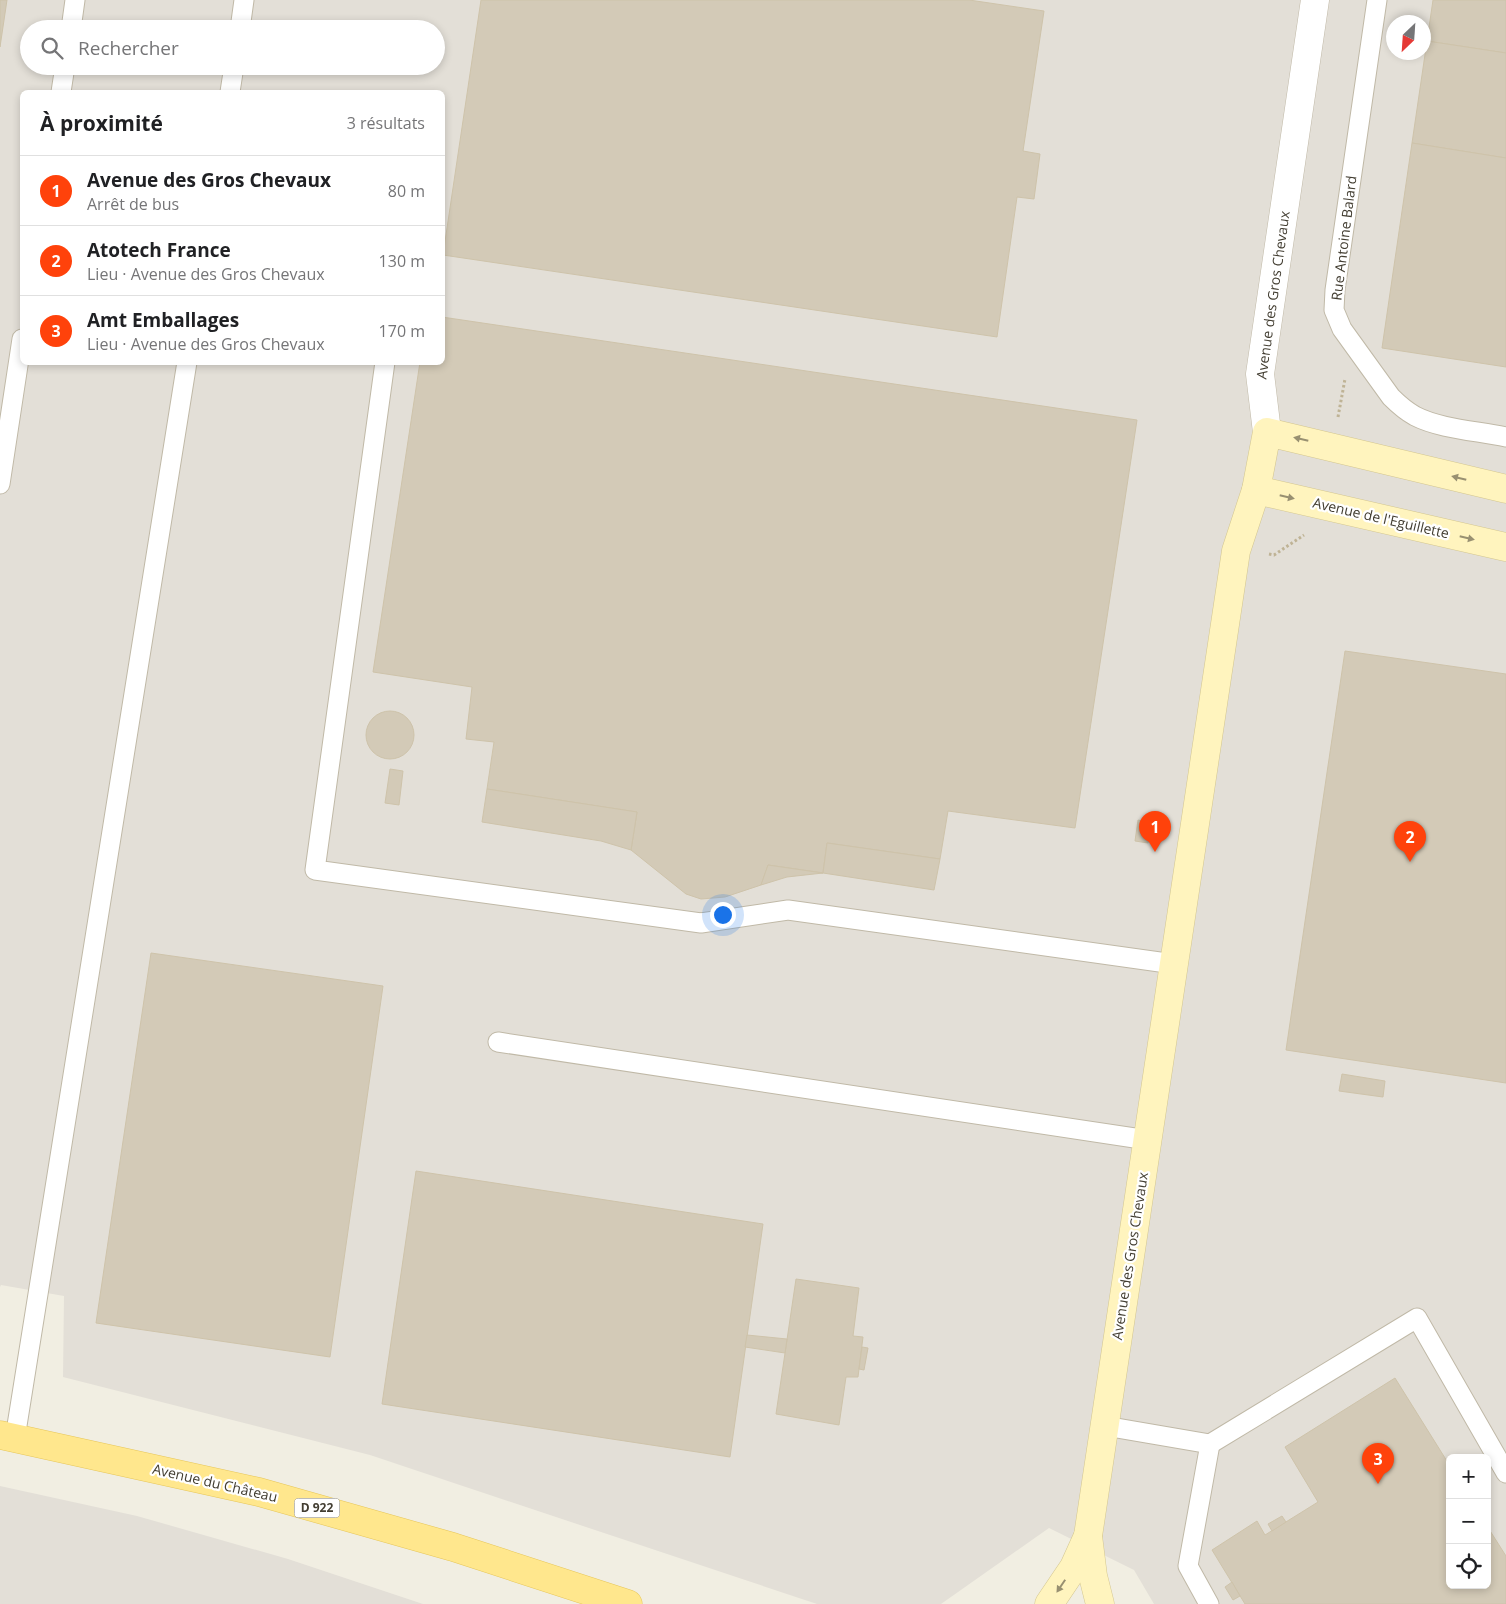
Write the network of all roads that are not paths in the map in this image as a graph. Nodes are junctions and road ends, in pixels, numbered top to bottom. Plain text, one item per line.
1 (75, 0) edge
2 (244, 0) edge
3 (1315, 0) edge
4 (1377, 0) edge
5 (72, 20) edge
6 (241, 20) edge
7 (64, 75) edge
8 (233, 75) edge
9 (61, 90) edge
10 (230, 90) edge
11 (20, 352) edge
12 (187, 365) edge
13 (385, 365) edge
14 (1266, 432) junction
15 (1506, 437) edge
16 (0, 484) edge
17 (1506, 489) edge
18 (1256, 490) junction
19 (1506, 547) edge
20 (1174, 964) junction
21 (498, 1042) dead end
22 (1148, 1140) junction
23 (1105, 1426) junction
24 (8, 1437) edge
25 (1210, 1444) junction
26 (1506, 1473) edge
27 (1088, 1536) junction
28 (628, 1604) edge
29 (1049, 1604) edge
30 (1100, 1604) edge
31 (1208, 1604) edge

1 - 5 lane
2 - 6 lane
3 - 14 street, Avenue des Gros Chevaux
4 - 15 lane, Rue Antoine Balard
7 - 9 lane
8 - 10 lane
11 - 16 lane
12 - 24 lane
13 - 20 lane
17 -> 14 street
14 - 18 street, Avenue des Gros Chevaux
18 -> 19 street, Avenue de l'Eguillette
18 - 20 street, Avenue des Gros Chevaux
20 - 22 street, Avenue des Gros Chevaux
21 - 22 lane
22 - 23 street, Avenue des Gros Chevaux
23 - 25 lane
23 - 27 street, Avenue des Gros Chevaux
24 - 28 main road, Avenue du Château / D 922
25 - 26 lane
25 - 31 lane
27 -> 29 street, Avenue des Gros Chevaux
27 - 30 street, Avenue des Gros Chevaux

